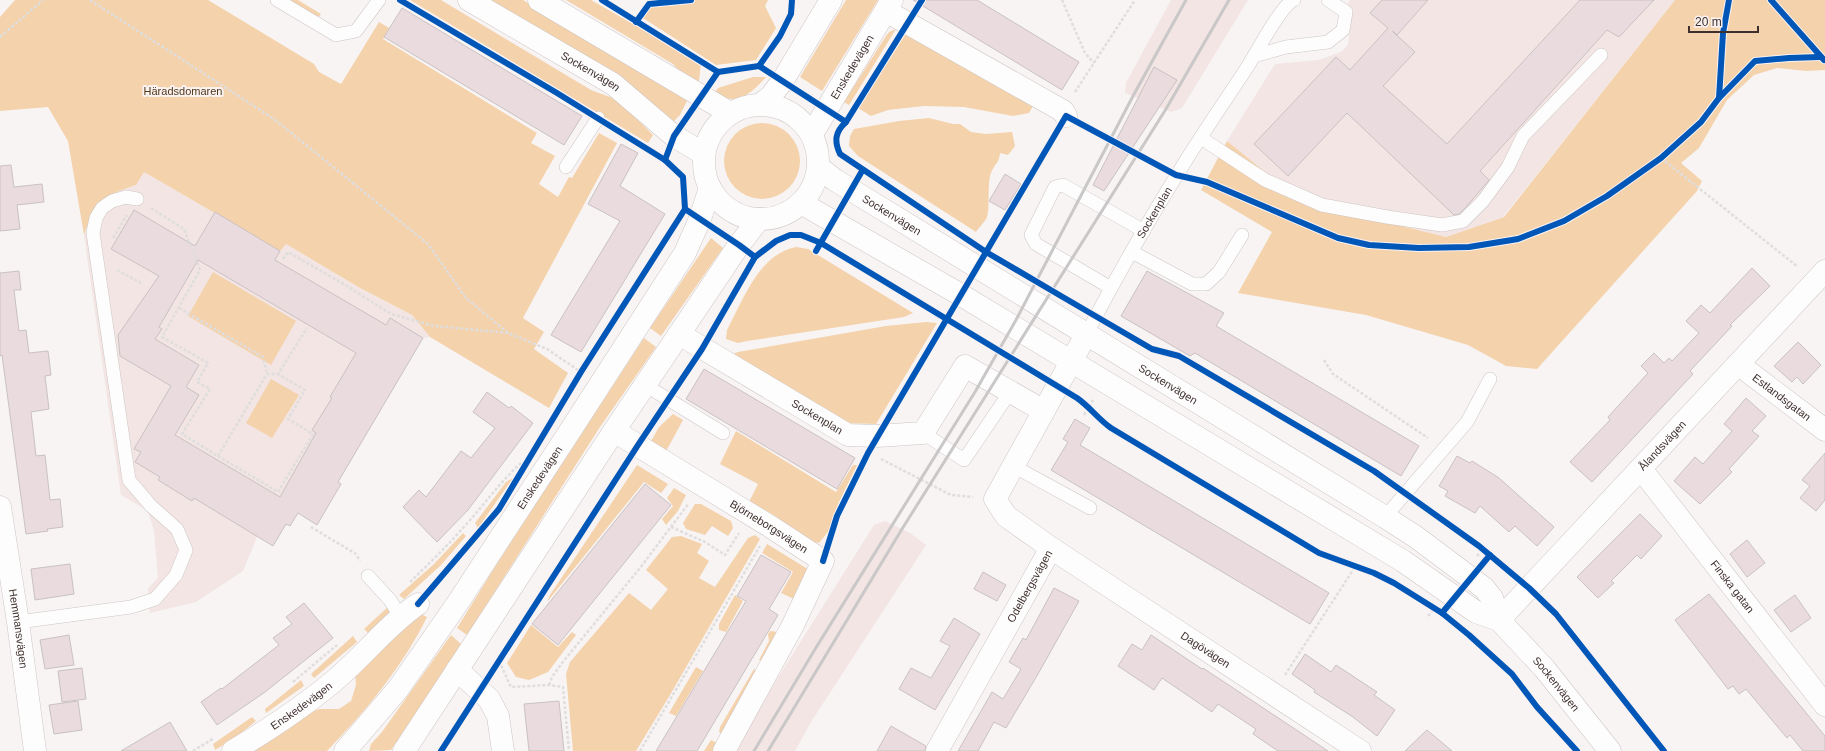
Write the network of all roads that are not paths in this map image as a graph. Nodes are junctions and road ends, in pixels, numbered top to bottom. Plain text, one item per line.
1 (277, 0) edge
2 (379, 0) edge
3 (469, 0) edge
4 (539, 0) edge
5 (831, 0) edge
6 (1294, 0) edge
7 (1328, 0) edge
8 (889, 5) edge
9 (1601, 55) dead end
10 (1254, 56) junction
11 (761, 104) junction
12 (730, 113) junction
13 (1065, 113) road end
14 (598, 118) dead end
15 (812, 134) junction
16 (1200, 138) junction
17 (704, 154) junction
18 (566, 167) dead end
19 (818, 167) junction
20 (710, 188) junction
21 (138, 199) road end
22 (801, 203) junction
23 (759, 220) junction
24 (1144, 231) junction
25 (1242, 235) dead end
26 (1132, 252) junction
27 (1820, 276) edge
28 (1111, 288) junction
29 (1087, 333) junction
30 (679, 334) junction
31 (1072, 361) junction
32 (1738, 364) junction
33 (1490, 379) dead end
34 (645, 385) junction
35 (1010, 392) junction
36 (1044, 411) junction
37 (1825, 430) edge
38 (614, 431) junction
39 (723, 433) dead end
40 (923, 433) junction
41 (1014, 466) junction
42 (1641, 469) junction
43 (0, 507) edge
44 (1090, 508) dead end
45 (1384, 517) junction
46 (1051, 548) junction
47 (368, 576) dead end
48 (409, 610) joint
49 (1499, 620) junction
50 (18, 622) junction
51 (457, 670) junction
52 (1825, 704) edge
53 (35, 751) edge
54 (233, 751) edge
55 (345, 751) edge
56 (404, 751) edge
57 (503, 751) edge
58 (724, 751) edge
59 (937, 751) edge
60 (1360, 751) edge
61 (1610, 751) edge

1 - 2 lane
3 - 17 street, Sockenvägen
4 - 12 street
5 - 11 street
6 - 10 lane, Sockenplan
7 - 10 lane
8 - 13 street
8 - 15 street, Enskedevägen
9 - 16 lane
10 - 16 lane, Sockenplan
11 - 12 street
11 - 15 street
12 - 17 street
14 - 18 lane
15 - 19 street
16 - 24 lane, Sockenplan
17 - 20 street
19 - 22 street
19 - 29 street, Sockenvägen
20 - 23 street
20 - 55 street, Enskedevägen
21 - 50 lane
22 - 23 street
22 - 31 street, Sockenvägen
23 - 30 street
24 - 26 lane, Sockenplan
24 - 28 lane
25 - 26 lane
26 - 28 lane, Sockenplan
27 - 32 street, Ålandsvägen
28 - 29 lane, Sockenplan
29 - 31 street, Odelbergsvägen
29 - 45 street, Sockenvägen
30 - 34 street
30 - 40 street, Sockenplan
31 - 36 street, Odelbergsvägen
31 - 49 street, Sockenvägen
32 - 37 street, Estlandsgatan
32 - 42 street, Ålandsvägen
33 - 45 lane
34 - 38 street
34 - 39 lane
35 - 36 street
35 - 40 street
35 - 40 lane
36 - 41 street, Odelbergsvägen
38 - 51 street
38 - 58 street, Björneborgsvägen
41 - 44 lane
41 - 46 street, Odelbergsvägen
42 - 49 street, Ålandsvägen
42 - 52 street, Finska gatan
43 - 50 street, Hemmansvägen
45 - 49 street, Sockenvägen
46 - 59 street, Odelbergsvägen
46 - 60 street, Dagövägen
47 - 48 lane
48 - 54 street, Enskedevägen
49 - 61 street, Sockenvägen
50 - 53 street, Hemmansvägen
51 - 56 street
51 - 57 street

